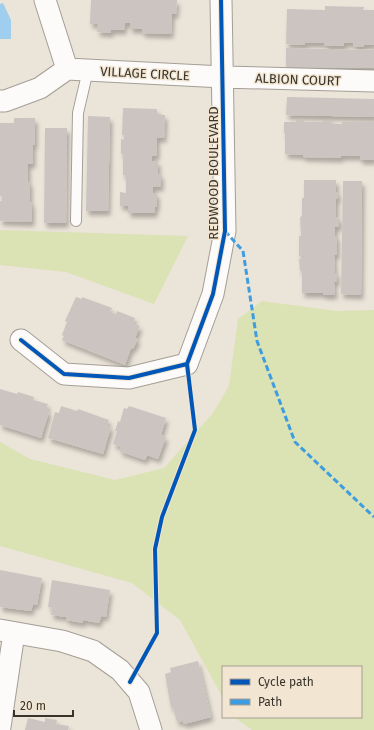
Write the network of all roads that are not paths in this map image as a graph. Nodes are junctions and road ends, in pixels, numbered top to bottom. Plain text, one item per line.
1 (46, 0) edge
2 (221, 0) edge
3 (67, 69) junction
4 (88, 70) junction
5 (223, 77) junction
6 (374, 81) edge
7 (0, 101) edge
8 (76, 221) dead end
9 (21, 340) dead end
10 (7, 632) edge
11 (0, 727) edge
12 (151, 730) edge

1 - 3 street
2 - 5 street, REDWOOD BOULEVARD
3 - 4 street, VILLAGE CIRCLE
3 - 7 street
4 - 5 street, VILLAGE CIRCLE
4 - 8 lane
5 - 6 street, ALBION COURT
5 - 9 street, REDWOOD BOULEVARD
10 - 11 street
10 - 12 street

